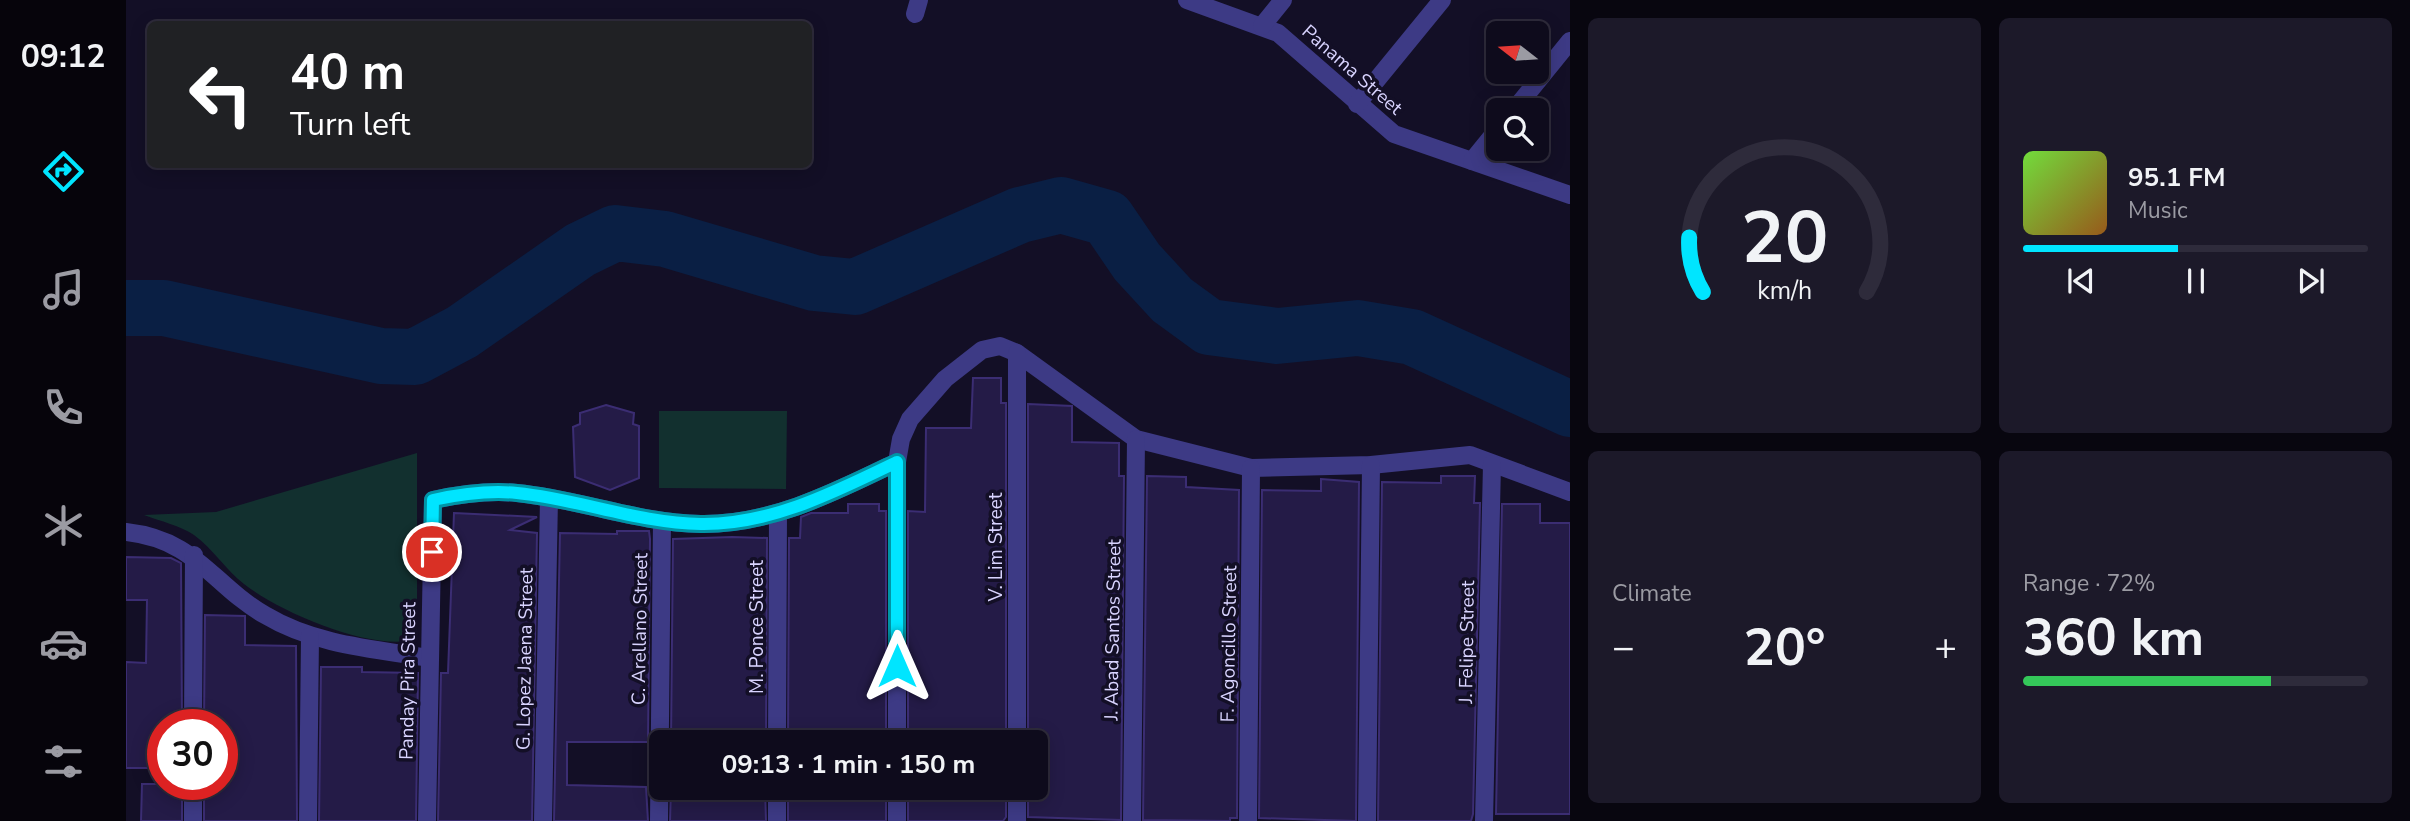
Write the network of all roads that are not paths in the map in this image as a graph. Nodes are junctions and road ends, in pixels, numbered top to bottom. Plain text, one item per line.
1 (1187, 0) edge
2 (1283, 0) edge
3 (1442, 0) edge
4 (1262, 26) junction
5 (1570, 41) edge
6 (1524, 98) edge
7 (1357, 104) junction
8 (1486, 144) edge
9 (1472, 161) junction
10 (1570, 195) edge
11 (1017, 353) junction
12 (1136, 439) junction
13 (897, 462) junction
14 (1492, 464) junction
15 (1371, 465) junction
16 (1251, 468) junction
17 (1570, 492) edge
18 (549, 498) junction
19 (778, 513) junction
20 (662, 521) junction
21 (126, 532) edge
22 (194, 555) junction
23 (310, 636) junction
24 (430, 658) junction
25 (193, 709) edge
26 (777, 730) edge
27 (897, 730) edge
28 (1017, 730) edge
29 (193, 800) edge
30 (777, 800) edge
31 (897, 800) edge
32 (1017, 800) edge
33 (193, 821) edge
34 (308, 821) edge
35 (427, 821) edge
36 (542, 821) edge
37 (659, 821) edge
38 (777, 821) edge
39 (897, 821) edge
40 (1017, 821) edge
41 (1132, 821) edge
42 (1248, 821) edge
43 (1367, 821) edge
44 (1484, 821) edge

1 - 4 street, Panama Street
2 - 4 street
3 - 7 street
4 - 7 street, Panama Street
5 - 6 street
7 - 9 street, Panama Street
8 - 9 street
9 - 10 street, Panama Street
11 - 12 street
11 - 13 street
11 - 28 street, V. Lim Street
12 - 16 street
12 - 41 street, J. Abad Santos Street
13 - 19 street
13 - 27 street
14 - 15 street
14 - 17 street
14 - 44 street, J. Felipe Street
15 - 16 street
15 - 43 street
16 - 42 street, F. Agoncillo Street
18 - 20 street
18 - 24 street, Panday Pira Street
18 - 36 street, G. Lopez Jaena Street
19 - 20 street
19 - 26 street, M. Ponce Street
20 - 37 street, C. Arellano Street
21 - 22 street
22 - 23 street
22 - 25 street
23 - 24 street
23 - 34 street
24 - 35 street, Panday Pira Street
29 - 33 street
30 - 38 street
31 - 39 street
32 - 40 street

